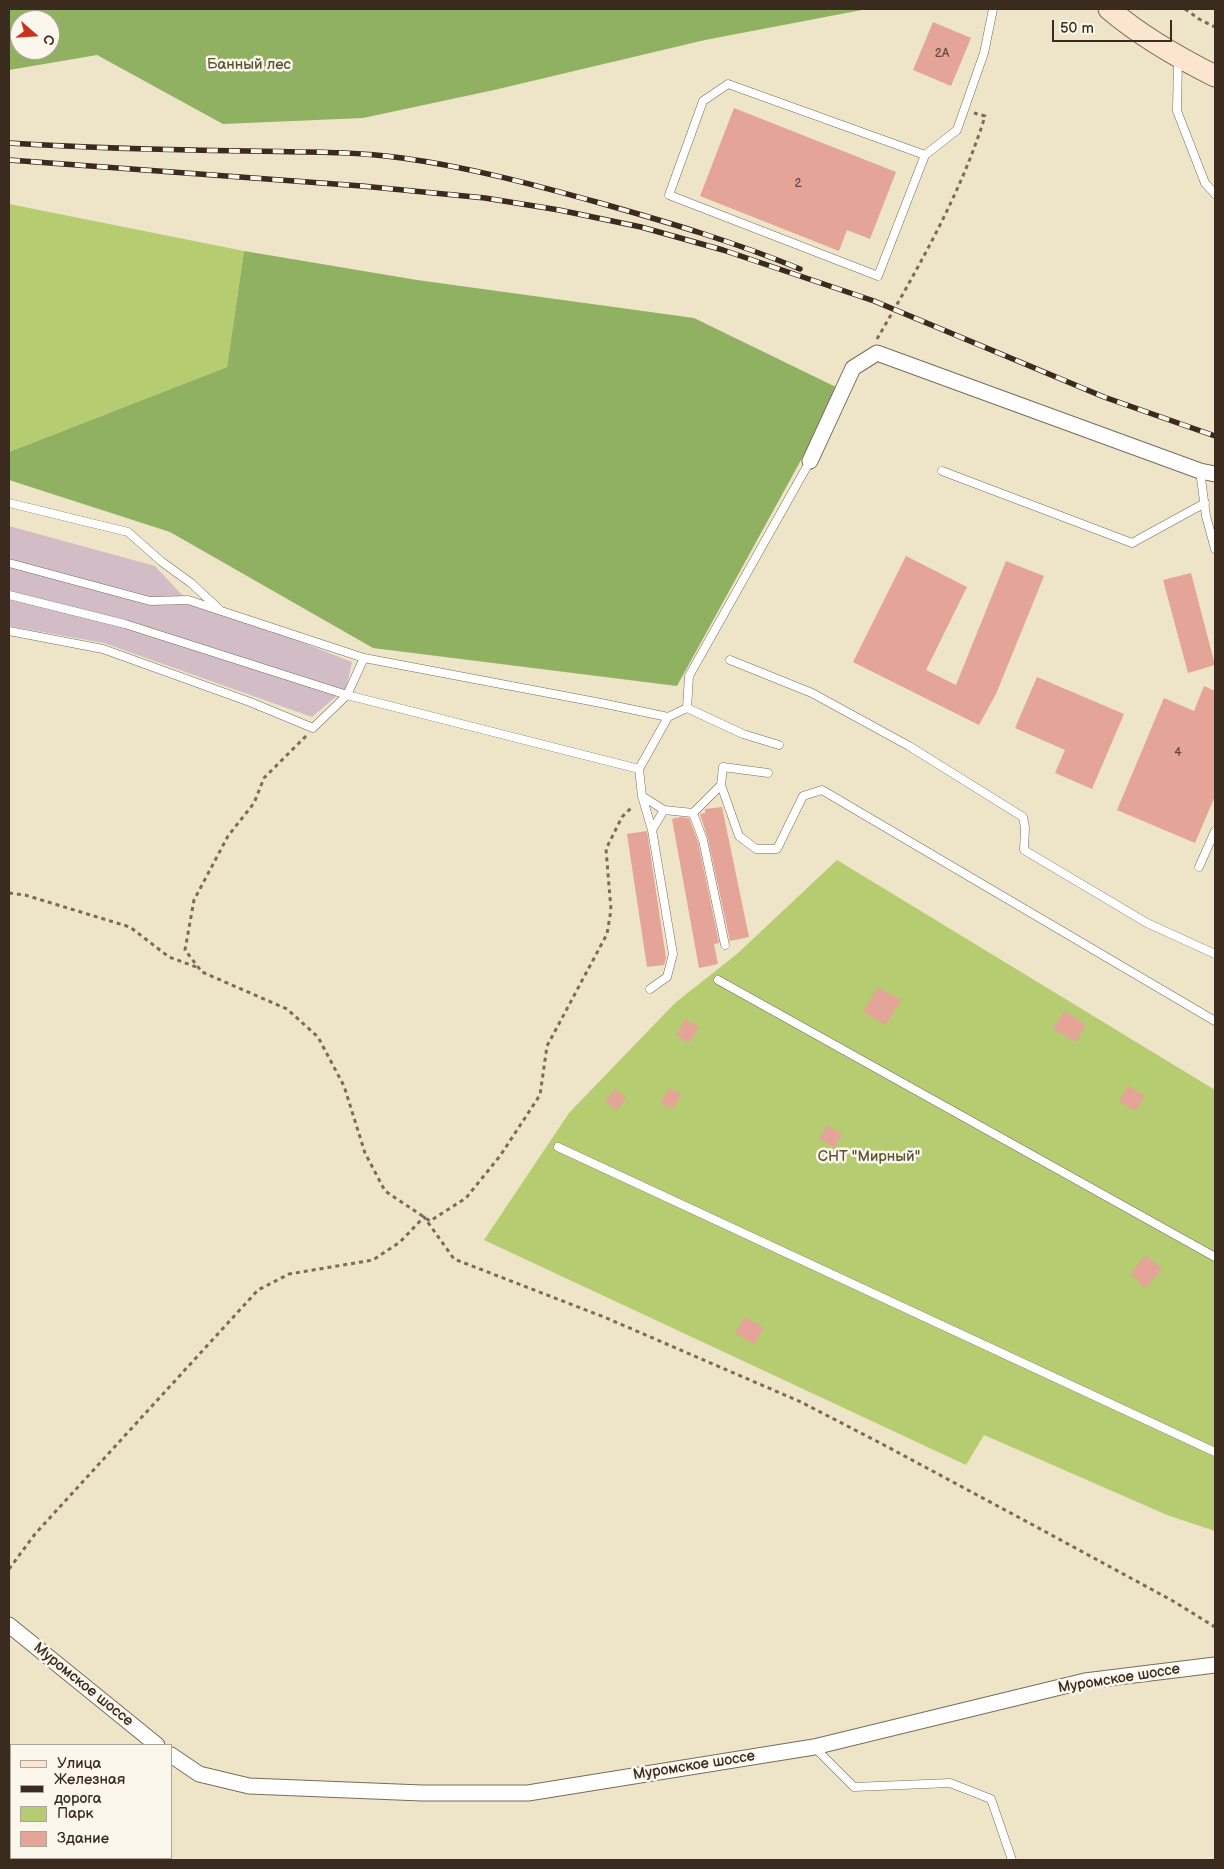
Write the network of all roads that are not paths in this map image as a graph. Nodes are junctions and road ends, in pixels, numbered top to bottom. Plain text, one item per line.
1 (993, 9) edge
2 (1110, 9) edge
3 (1178, 57) junction
4 (1215, 76) edge
5 (925, 154) junction
6 (1215, 194) edge
7 (810, 461) joint
8 (942, 471) dead end
9 (1200, 471) junction
10 (1215, 474) edge
11 (1204, 503) junction
12 (9, 504) edge
13 (1215, 549) edge
14 (9, 562) edge
15 (9, 595) edge
16 (221, 611) junction
17 (9, 631) edge
18 (364, 658) junction
19 (730, 660) dead end
20 (347, 695) junction
21 (687, 708) junction
22 (668, 717) junction
23 (780, 745) dead end
24 (639, 769) junction
25 (768, 773) dead end
26 (721, 785) junction
27 (642, 796) junction
28 (664, 810) junction
29 (693, 812) junction
30 (652, 830) junction
31 (1215, 831) edge
32 (1199, 867) dead end
33 (725, 944) dead end
34 (1215, 954) edge
35 (718, 980) dead end
36 (650, 989) dead end
37 (1215, 1020) edge
38 (558, 1147) dead end
39 (1215, 1257) edge
40 (1215, 1452) edge
41 (9, 1626) edge
42 (1215, 1665) edge
43 (156, 1744) edge
44 (814, 1747) junction
45 (172, 1757) edge
46 (1012, 1860) edge

1 - 5 lane
2 - 3 main road
3 - 4 main road
3 - 6 lane
5 - 5 lane
7 - 9 street
7 - 21 lane
8 - 11 lane
9 - 10 street
9 - 11 lane
11 - 13 lane
12 - 16 lane
14 - 16 lane
15 - 20 lane
16 - 18 lane
17 - 20 lane
18 - 20 lane
18 - 22 lane
19 - 34 lane
20 - 24 lane
21 - 22 lane
21 - 23 lane
22 - 24 lane
24 - 27 lane
25 - 26 lane
26 - 29 lane
26 - 37 lane
27 - 28 lane
27 - 30 lane
28 - 29 lane
28 - 30 lane
29 - 33 lane
30 - 36 lane
31 - 32 lane
35 - 39 lane
38 - 40 lane
41 - 43 street, Муромское шоссе
42 - 44 street, Муромское шоссе
44 - 45 street, Муромское шоссе
44 - 46 lane

